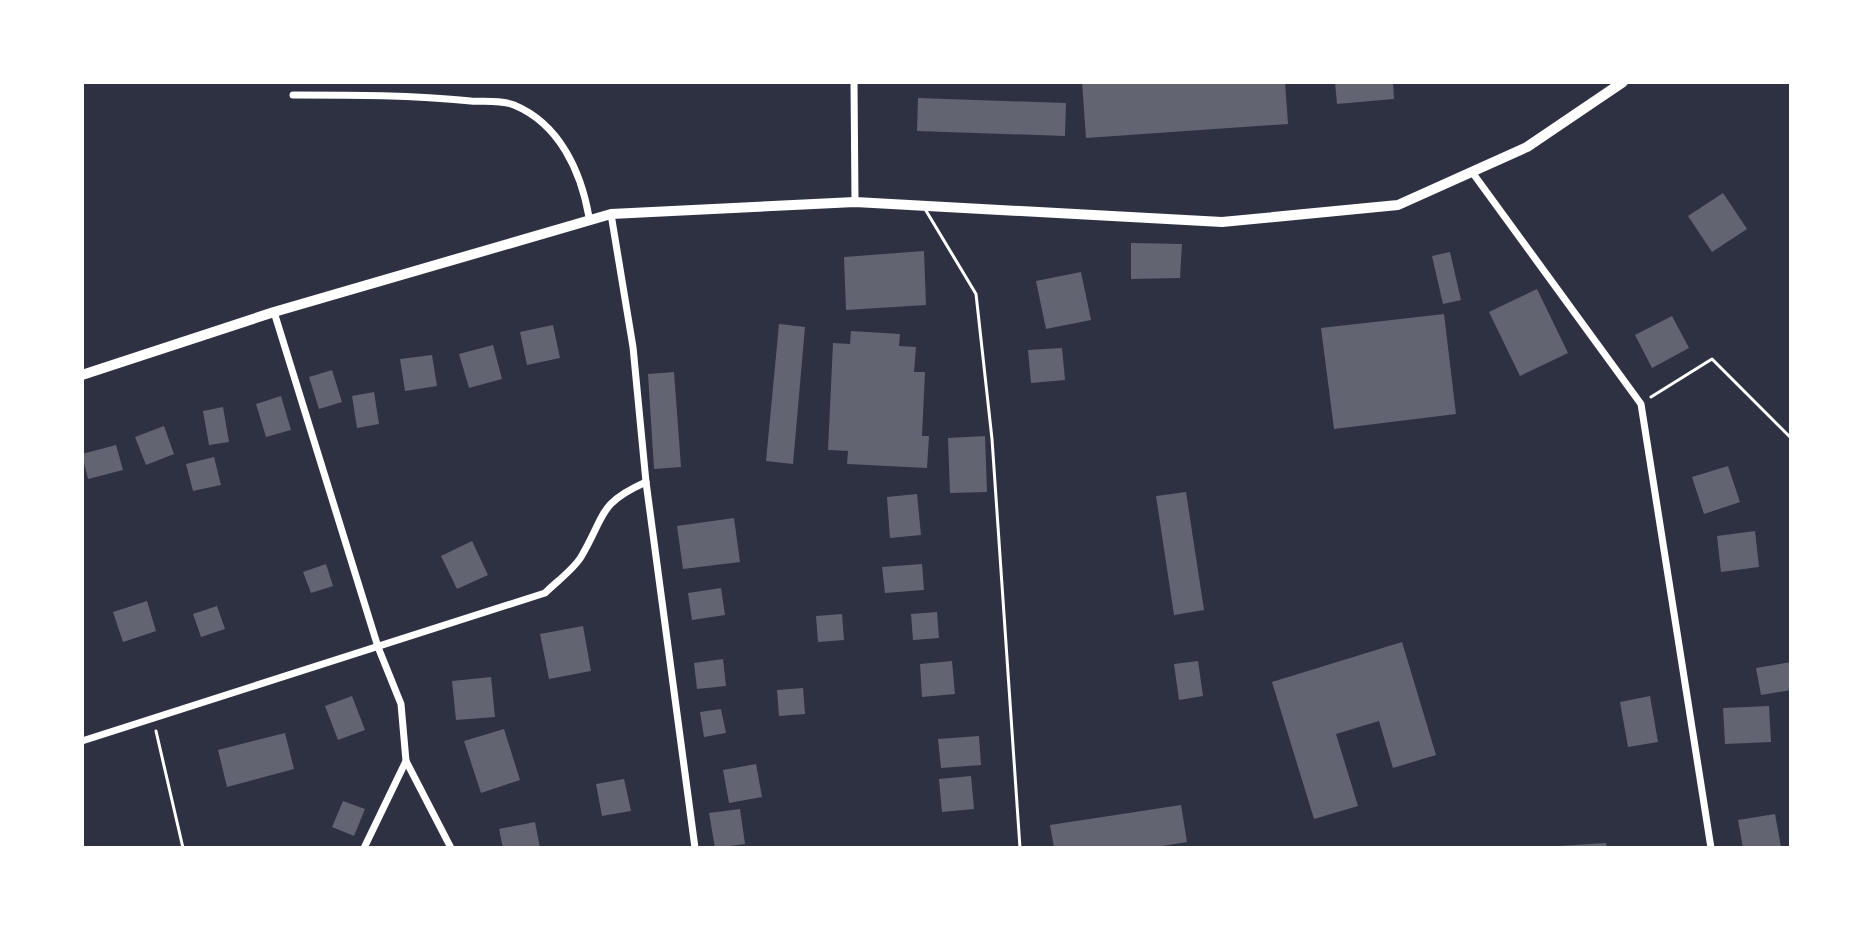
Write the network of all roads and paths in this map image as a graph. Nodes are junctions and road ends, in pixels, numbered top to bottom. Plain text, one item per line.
1 (854, 82) edge
2 (1623, 82) edge
3 (293, 95) dead end
4 (1472, 172) junction
5 (855, 202) junction
6 (923, 206) junction
7 (611, 214) junction
8 (589, 217) junction
9 (274, 312) junction
10 (82, 375) edge
11 (1641, 404) junction
12 (1791, 438) edge
13 (646, 482) junction
14 (378, 647) junction
15 (154, 720) junction
16 (82, 741) edge
17 (406, 761) junction
18 (183, 848) edge
19 (364, 848) edge
20 (451, 848) edge
21 (695, 848) edge
22 (1020, 848) edge
23 (1711, 848) edge

1 - 5 street
2 - 4 main road
3 - 8 street
4 - 6 main road
4 - 11 street
5 - 6 main road
5 - 7 main road
6 - 22 lane
7 - 8 main road
7 - 13 street
8 - 9 main road
9 - 10 main road
9 - 14 street
11 - 12 path
11 - 23 street
13 - 14 street
13 - 21 street
14 - 15 street
14 - 17 street
15 - 16 street
15 - 18 path
17 - 19 street
17 - 20 street

